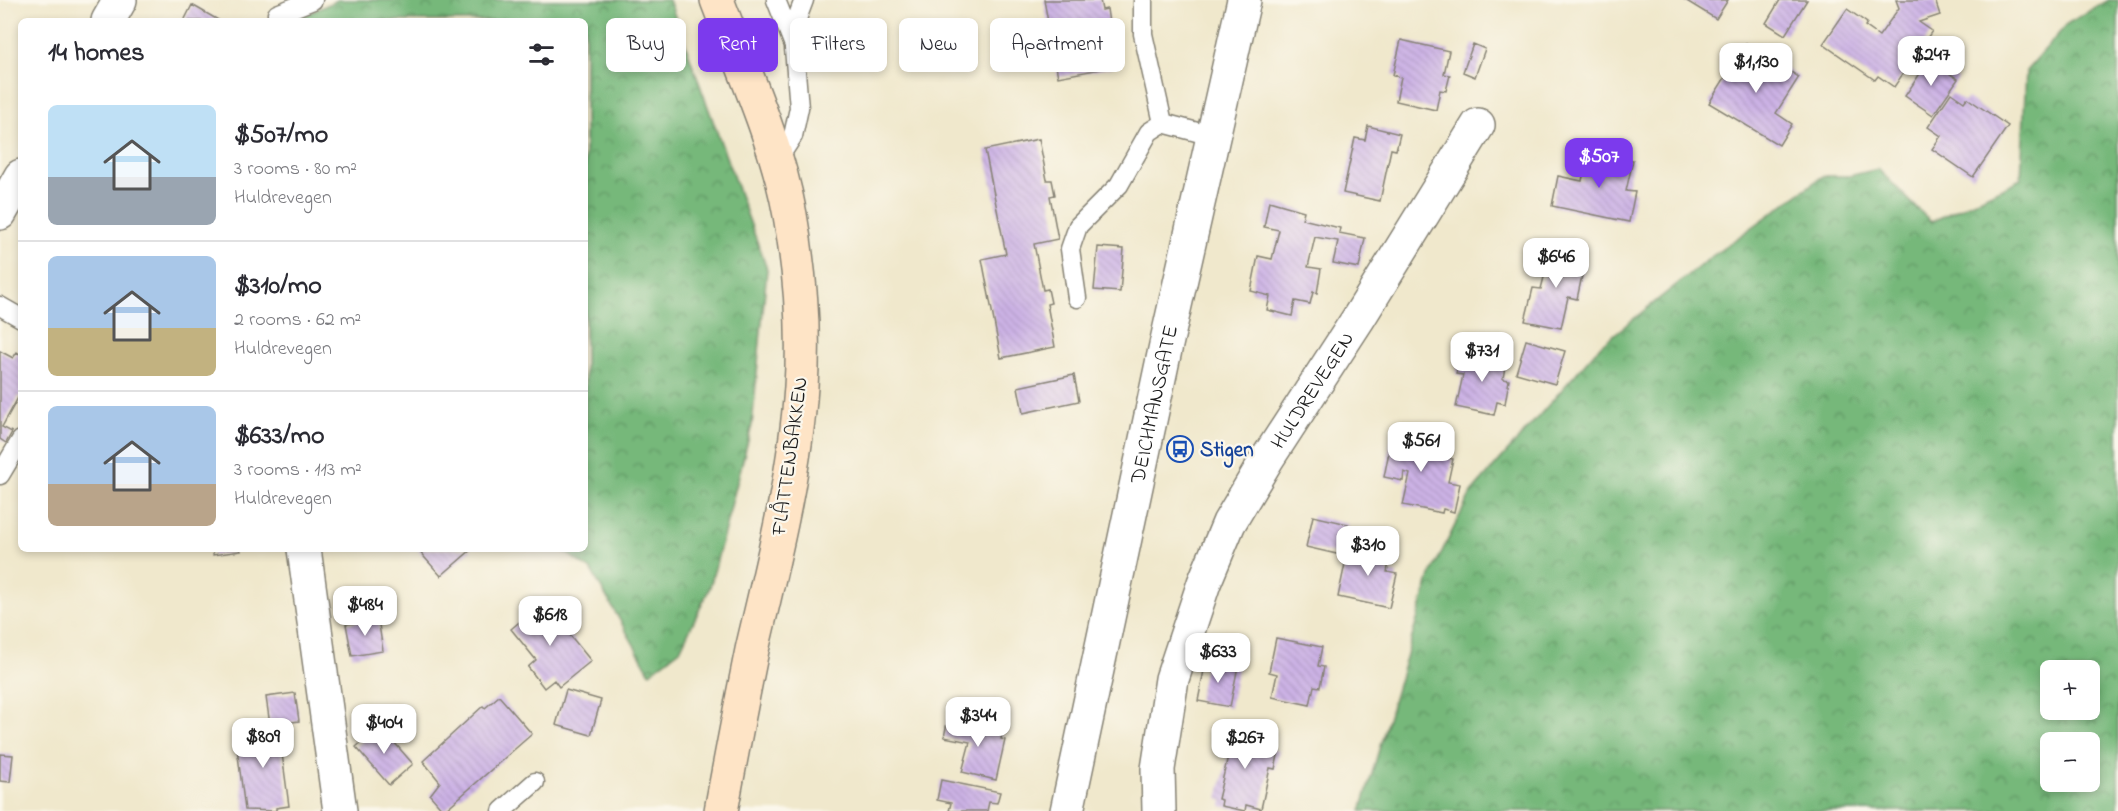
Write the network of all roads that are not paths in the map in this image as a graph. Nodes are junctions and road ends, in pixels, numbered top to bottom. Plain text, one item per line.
1 (120, 0) edge
2 (313, 0) edge
3 (717, 0) edge
4 (776, 0) edge
5 (804, 0) edge
6 (1143, 0) edge
7 (1244, 0) edge
8 (273, 12) edge
9 (110, 18) edge
10 (799, 18) edge
11 (790, 37) edge
12 (796, 72) edge
13 (1162, 123) junction
14 (1478, 125) dead end
15 (1212, 136) junction
16 (776, 162) junction
17 (18, 181) edge
18 (0, 213) edge
19 (1077, 298) dead end
20 (0, 306) edge
21 (18, 316) edge
22 (18, 445) edge
23 (0, 475) edge
24 (304, 552) edge
25 (535, 782) dead end
26 (340, 811) edge
27 (502, 811) edge
28 (721, 811) edge
29 (1066, 811) edge
30 (1159, 811) edge

1 - 9 street
2 - 8 lane
3 - 16 main road, FLÅTTENBAKKEN
4 - 11 lane
5 - 10 lane
6 - 13 lane
7 - 15 street, DEICHMANSGATE
12 - 16 lane
13 - 15 lane
13 - 19 lane
14 - 30 street, HULDREVEGEN
15 - 29 street, DEICHMANSGATE
16 - 28 main road, FLÅTTENBAKKEN
17 - 18 street
20 - 21 lane
22 - 23 lane
24 - 26 street
25 - 27 lane

